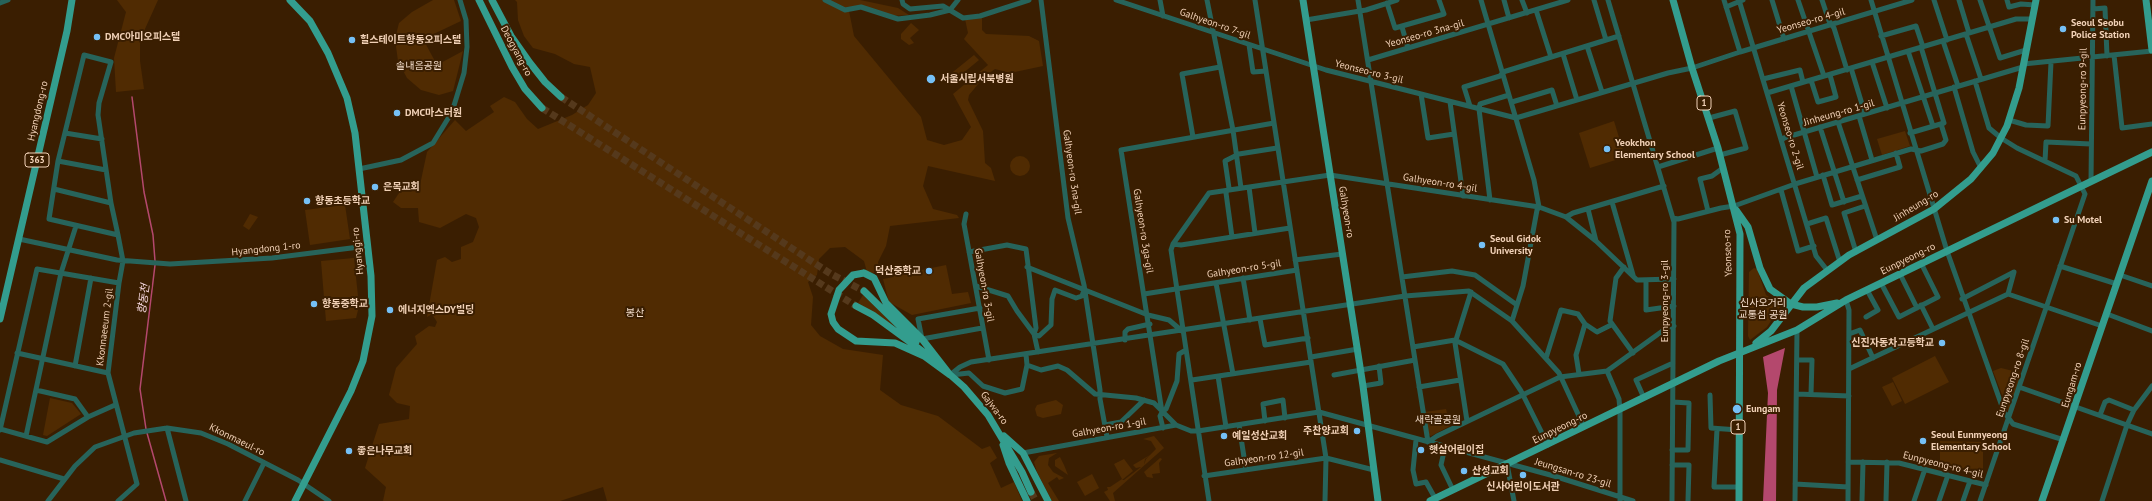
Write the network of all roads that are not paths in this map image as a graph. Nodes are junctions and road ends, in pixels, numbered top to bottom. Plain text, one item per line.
1 (8, 0) edge
2 (71, 0) edge
3 (290, 0) edge
4 (460, 0) edge
5 (479, 0) edge
6 (492, 0) edge
7 (825, 0) edge
8 (902, 0) edge
9 (958, 0) edge
10 (1029, 0) edge
11 (1041, 0) edge
12 (1116, 0) edge
13 (1160, 0) edge
14 (1207, 0) edge
15 (1255, 0) edge
16 (1303, 0) edge
17 (1358, 0) edge
18 (1397, 0) edge
19 (1440, 0) edge
20 (1480, 0) edge
21 (1504, 0) edge
22 (1522, 0) edge
23 (1568, 0) edge
24 (1594, 0) edge
25 (1608, 0) edge
26 (1673, 0) edge
27 (1724, 0) edge
28 (1772, 0) edge
29 (1798, 0) edge
30 (1822, 0) edge
31 (1871, 0) edge
32 (1912, 0) edge
33 (1934, 0) edge
34 (1959, 0) edge
35 (1980, 0) edge
36 (2007, 0) edge
37 (2093, 0) edge
38 (2146, 0) edge
39 (1123, 1) edge
40 (1741, 1) edge
41 (2035, 2) edge
42 (0, 3) edge
43 (1387, 3) junction
44 (1726, 7) junction
45 (2093, 9) junction
46 (950, 10) junction
47 (1536, 10) junction
48 (1360, 11) junction
49 (1874, 12) junction
50 (1527, 13) junction
51 (1163, 16) junction
52 (1509, 18) junction
53 (2032, 19) junction
54 (1306, 20) junction
55 (1488, 25) junction
56 (1831, 25) junction
57 (1402, 27) junction
58 (1989, 27) junction
59 (1809, 31) junction
60 (1213, 32) junction
61 (1968, 33) junction
62 (1619, 36) junction
63 (1881, 36) junction
64 (1784, 39) junction
65 (1606, 40) junction
66 (1945, 40) junction
67 (1250, 45) junction
68 (1587, 46) junction
69 (1922, 47) junction
70 (1408, 48) junction
71 (1753, 48) junction
72 (1262, 49) junction
73 (2026, 50) junction
74 (2152, 50) edge
75 (1908, 51) junction
76 (1740, 52) junction
77 (1563, 54) junction
78 (2114, 55) junction
79 (2107, 56) junction
80 (1551, 57) junction
81 (1888, 57) junction
82 (2092, 57) junction
83 (1368, 60) junction
84 (1872, 62) junction
85 (2051, 62) junction
86 (1313, 66) junction
87 (2023, 66) junction
88 (1220, 67) junction
89 (1692, 68) junction
90 (1849, 69) junction
91 (1266, 71) junction
92 (1502, 72) junction
93 (1830, 75) junction
94 (1824, 76) junction
95 (1763, 79) junction
96 (1981, 79) junction
97 (1811, 80) junction
98 (1975, 81) junction
99 (1371, 82) junction
100 (1804, 82) junction
101 (1633, 83) junction
102 (1791, 86) junction
103 (1956, 87) junction
104 (1602, 92) junction
105 (1767, 93) junction
106 (1935, 93) junction
107 (1421, 94) junction
108 (1509, 95) junction
109 (561, 97) tunnel mouth
110 (1923, 97) junction
111 (1577, 100) junction
112 (1450, 102) junction
113 (1512, 102) junction
114 (1901, 104) junction
115 (1470, 106) junction
116 (1557, 106) junction
117 (542, 108) tunnel mouth
118 (1887, 108) junction
119 (1479, 109) junction
120 (1865, 114) junction
121 (1859, 116) junction
122 (1516, 118) junction
123 (1709, 118) junction
124 (2009, 120) junction
125 (1838, 122) junction
126 (1274, 123) junction
127 (1941, 124) junction
128 (2152, 124) edge
129 (1932, 126) junction
130 (1820, 127) junction
131 (1233, 130) junction
132 (1804, 132) junction
133 (65, 133) junction
134 (1910, 133) junction
135 (1454, 134) junction
136 (1193, 137) junction
137 (2001, 138) junction
138 (102, 139) junction
139 (1782, 140) junction
140 (2091, 144) junction
141 (1278, 148) junction
142 (1915, 150) junction
143 (1719, 152) junction
144 (2152, 152) edge
145 (1896, 153) junction
146 (1236, 157) junction
147 (1872, 160) junction
148 (58, 161) junction
149 (2044, 161) junction
150 (1852, 166) junction
151 (1658, 167) junction
152 (1723, 168) junction
153 (1981, 168) junction
154 (359, 169) junction
155 (106, 170) junction
156 (1834, 172) junction
157 (1330, 175) junction
158 (1823, 175) junction
159 (1817, 177) junction
160 (1857, 180) junction
161 (2152, 181) edge
162 (1283, 182) junction
163 (2091, 182) junction
164 (1387, 184) junction
165 (1795, 184) junction
166 (1664, 186) junction
167 (2080, 186) junction
168 (1249, 187) junction
169 (1240, 188) junction
170 (54, 189) junction
171 (1228, 190) junction
172 (1781, 190) junction
173 (2151, 194) edge
174 (1463, 196) junction
175 (1862, 196) junction
176 (1490, 200) junction
177 (1612, 202) junction
178 (1844, 202) junction
179 (111, 203) junction
180 (1734, 206) junction
181 (1865, 206) junction
182 (1537, 207) junction
183 (1588, 209) junction
184 (1934, 209) junction
185 (1708, 211) junction
186 (966, 214) dead end
187 (1566, 217) junction
188 (1673, 218) junction
189 (1807, 224) junction
190 (76, 226) junction
191 (1290, 228) junction
192 (1255, 234) junction
193 (118, 235) junction
194 (1232, 237) junction
195 (19, 239) junction
196 (1877, 240) junction
197 (1596, 241) junction
198 (1173, 244) junction
199 (367, 246) junction
200 (1814, 246) junction
201 (70, 250) junction
202 (1947, 251) junction
203 (969, 252) junction
204 (1856, 252) junction
205 (1342, 254) junction
206 (1295, 260) junction
207 (123, 261) junction
208 (1840, 262) junction
209 (1921, 263) junction
210 (2060, 266) junction
211 (1028, 267) junction
212 (1624, 268) junction
213 (1297, 270) junction
214 (1827, 270) junction
215 (61, 273) junction
216 (1900, 274) junction
217 (2120, 274) junction
218 (1402, 277) junction
219 (1634, 277) junction
220 (91, 278) junction
221 (1243, 278) junction
222 (1674, 279) junction
223 (1646, 280) junction
224 (119, 283) junction
225 (1216, 283) junction
226 (1881, 283) junction
227 (2117, 284) junction
228 (976, 286) junction
229 (2152, 286) edge
230 (1085, 289) junction
231 (1177, 289) junction
232 (1867, 290) junction
233 (864, 291) tunnel mouth
234 (1471, 292) junction
235 (1144, 294) junction
236 (2008, 294) junction
237 (1405, 296) junction
238 (1962, 299) junction
239 (1846, 300) junction
240 (1791, 304) junction
241 (1351, 305) junction
242 (1517, 305) junction
243 (856, 306) tunnel mouth
244 (1674, 306) junction
245 (2046, 306) junction
246 (1919, 307) junction
247 (980, 308) junction
248 (1304, 312) junction
249 (1968, 313) junction
250 (2107, 314) junction
251 (1148, 315) junction
252 (1866, 317) dead end
253 (0, 319) edge
254 (1260, 319) junction
255 (1250, 320) junction
256 (1512, 321) junction
257 (1150, 324) junction
258 (1224, 324) junction
259 (1585, 324) junction
260 (1611, 325) junction
261 (1674, 326) junction
262 (2102, 326) junction
263 (982, 328) junction
264 (1933, 329) junction
265 (1797, 330) junction
266 (1183, 331) junction
267 (2152, 331) edge
268 (1034, 334) junction
269 (1849, 334) junction
270 (1152, 336) junction
271 (1308, 338) junction
272 (922, 339) junction
273 (1125, 340) junction
274 (1455, 340) junction
275 (1093, 344) junction
276 (1413, 347) junction
277 (1358, 349) junction
278 (922, 350) junction
279 (1186, 350) junction
280 (1038, 352) junction
281 (17, 353) junction
282 (1633, 353) junction
283 (1026, 354) junction
284 (1738, 354) junction
285 (1546, 358) junction
286 (1873, 358) junction
287 (43, 359) junction
288 (989, 360) junction
289 (1311, 360) junction
290 (1415, 360) junction
291 (1798, 360) junction
292 (1673, 363) junction
293 (1027, 365) junction
294 (75, 366) junction
295 (1379, 366) junction
296 (1849, 369) junction
297 (1361, 370) junction
298 (1607, 371) junction
299 (108, 373) junction
300 (1233, 374) junction
301 (1579, 374) junction
302 (950, 375) junction
303 (1334, 375) dead end
304 (1218, 376) junction
305 (1560, 377) junction
306 (1192, 380) junction
307 (1460, 380) junction
308 (1673, 384) junction
309 (1363, 386) junction
310 (1419, 387) junction
311 (2019, 387) junction
312 (2152, 387) edge
313 (36, 390) junction
314 (1797, 394) junction
315 (1811, 394) junction
316 (1100, 395) junction
317 (1523, 395) junction
318 (1710, 395) dead end
319 (1849, 396) junction
320 (1644, 398) junction
321 (1144, 400) junction
322 (1673, 402) junction
323 (115, 405) junction
324 (2076, 407) junction
325 (1620, 410) junction
326 (2134, 410) junction
327 (1162, 412) junction
328 (1319, 412) junction
329 (2100, 415) junction
330 (88, 417) junction
331 (2009, 417) junction
332 (1285, 418) junction
333 (1265, 421) junction
334 (1467, 421) junction
335 (1105, 425) junction
336 (1176, 425) junction
337 (1238, 425) junction
338 (2127, 425) junction
339 (1226, 427) junction
340 (1369, 427) junction
341 (1584, 427) junction
342 (167, 428) junction
343 (1163, 428) junction
344 (0, 429) edge
345 (1717, 429) junction
346 (1738, 430) junction
347 (1198, 431) junction
348 (999, 432) junction
349 (2152, 434) edge
350 (26, 436) junction
351 (123, 436) junction
352 (1107, 437) junction
353 (1416, 440) junction
354 (2064, 440) junction
355 (1428, 442) junction
356 (1548, 446) junction
357 (1445, 447) junction
358 (1672, 450) junction
359 (1023, 453) junction
360 (1326, 458) junction
361 (0, 460) edge
362 (1848, 462) junction
363 (1863, 462) junction
364 (1887, 462) junction
365 (264, 463) junction
366 (1507, 464) junction
367 (1672, 465) junction
368 (1925, 469) junction
369 (1246, 470) junction
370 (1374, 470) junction
371 (1948, 475) junction
372 (1204, 476) junction
373 (64, 479) junction
374 (1970, 481) junction
375 (304, 484) junction
376 (1795, 484) junction
377 (1986, 485) junction
378 (1848, 486) junction
379 (1738, 487) junction
380 (1452, 490) junction
381 (1031, 492) tunnel mouth
382 (1620, 499) edge
383 (1432, 500) edge
384 (48, 501) edge
385 (118, 501) edge
386 (186, 501) edge
387 (245, 501) edge
388 (295, 501) edge
389 (329, 501) edge
390 (1027, 501) tunnel mouth
391 (1048, 501) edge
392 (1209, 501) edge
393 (1325, 501) edge
394 (1378, 501) edge
395 (1514, 501) edge
396 (1633, 501) edge
397 (1672, 501) edge
398 (1688, 501) edge
399 (1739, 501) edge
400 (1795, 501) edge
401 (1848, 501) edge
402 (1862, 501) edge
403 (1886, 501) edge
404 (1914, 501) edge
405 (1939, 501) edge
406 (1963, 501) edge
407 (1980, 501) edge
408 (2042, 501) edge
409 (2102, 501) edge

1 - 42 street
2 - 195 main road, Hyangdong-ro / 363
3 - 154 main road, Hyanggi-ro
4 - 154 street
5 - 117 main road, Deogyang-ro
6 - 109 main road, Deogyang-ro
7 - 46 street
8 - 46 street
9 - 46 street
10 - 46 street
11 - 230 street, Galhyeon-ro 3na-gil
12 - 39 street, Galhyeon-ro 7-gil
13 - 51 street
14 - 60 street
15 - 72 street, Galhyeon-ro 7-gil
16 - 54 main road, Galhyeon-ro
17 - 48 street
18 - 43 street
19 - 57 street
20 - 55 street
21 - 52 street
22 - 50 street
23 - 47 street, Yeonseo-ro 3na-gil
24 - 65 street
25 - 62 street, Eunpyeong-ro 3-gil
26 - 89 main road, Yeonseo-ro / 1
27 - 44 street
28 - 64 street
29 - 59 street
30 - 56 street
31 - 49 street
32 - 49 street, Yeonseo-ro 4-gil
33 - 66 street
34 - 61 street
35 - 58 street
36 - 41 street
37 - 45 street, Eunpyeong-ro 9-gil
38 - 74 main road
39 - 51 street, Galhyeon-ro 7-gil
40 - 44 street
40 - 71 street
41 - 53 main road, Jinheung-ro
43 - 48 street
43 - 57 street
44 - 76 street
45 - 79 street
45 - 82 street, Eunpyeong-ro 9-gil
47 - 50 street, Yeonseo-ro 3na-gil
47 - 80 street
48 - 54 street
48 - 83 street
49 - 56 street, Yeonseo-ro 4-gil
49 - 63 street
50 - 52 street, Yeonseo-ro 3na-gil
51 - 60 street, Galhyeon-ro 7-gil
52 - 55 street, Yeonseo-ro 3na-gil
53 - 58 street
53 - 73 main road, Jinheung-ro
54 - 86 main road, Galhyeon-ro
55 - 70 street, Yeonseo-ro 3na-gil
55 - 92 street
56 - 59 street, Yeonseo-ro 4-gil
56 - 90 street
57 - 70 street
58 - 61 street
58 - 73 street
59 - 64 street, Yeonseo-ro 4-gil
59 - 94 street
60 - 67 street, Galhyeon-ro 7-gil
60 - 88 street
61 - 66 street
61 - 96 street
62 - 65 street
62 - 101 street, Eunpyeong-ro 3-gil
63 - 69 street
63 - 81 street
64 - 71 street, Yeonseo-ro 4-gil
65 - 68 street
66 - 69 street
66 - 103 street
67 - 72 street, Galhyeon-ro 7-gil
67 - 91 street
68 - 77 street
68 - 104 street
69 - 75 street
69 - 106 street
70 - 83 street, Yeonseo-ro 3na-gil
71 - 76 street, Yeonseo-ro 4-gil
71 - 95 street
72 - 86 street, Galhyeon-ro 7-gil
72 - 91 street, Galhyeon-ro 7-gil
73 - 87 main road, Jinheung-ro
74 - 78 street, Jinheung-ro 1-gil
75 - 81 street
75 - 110 street
76 - 89 street, Yeonseo-ro 4-gil
77 - 80 street
77 - 111 street
78 - 79 street, Jinheung-ro 1-gil
78 - 128 street
79 - 82 street, Jinheung-ro 1-gil
80 - 92 street
81 - 84 street
81 - 114 street
82 - 85 street, Jinheung-ro 1-gil
82 - 140 street, Eunpyeong-ro 9-gil
83 - 99 street
84 - 90 street
84 - 118 street
85 - 87 street, Jinheung-ro 1-gil
85 - 124 street
86 - 99 street, Yeonseo-ro 3-gil
86 - 157 main road, Galhyeon-ro
87 - 96 street, Jinheung-ro 1-gil
87 - 124 main road, Jinheung-ro
88 - 131 street
88 - 136 street
89 - 101 street, Yeonseo-ro 3-gil
89 - 123 main road, Yeonseo-ro / 1
90 - 93 street
90 - 120 street
91 - 126 street, Galhyeon-ro 7-gil
92 - 108 street
92 - 115 street
93 - 94 street
93 - 97 street
94 - 97 street
95 - 100 street
95 - 105 street
96 - 98 street, Jinheung-ro 1-gil
97 - 100 street
98 - 103 street, Jinheung-ro 1-gil
98 - 137 street
99 - 107 street, Yeonseo-ro 3-gil
99 - 164 street
100 - 102 street
101 - 104 street, Yeonseo-ro 3-gil
101 - 151 street, Eunpyeong-ro 3-gil
102 - 105 street
102 - 132 street, Yeonseo-ro 2-gil
103 - 106 street, Jinheung-ro 1-gil
103 - 153 street
104 - 111 street, Yeonseo-ro 3-gil
105 - 139 street, Yeonseo-ro 2-gil
106 - 110 street, Jinheung-ro 1-gil
106 - 127 street
107 - 112 street, Yeonseo-ro 3-gil
107 - 135 street
108 - 113 street
108 - 119 street
110 - 114 street, Jinheung-ro 1-gil
110 - 129 street
111 - 116 street, Yeonseo-ro 3-gil
112 - 115 street, Yeonseo-ro 3-gil
112 - 135 street
113 - 116 street
113 - 122 street
114 - 118 street, Jinheung-ro 1-gil
114 - 134 street
115 - 119 street, Yeonseo-ro 3-gil
116 - 122 street, Yeonseo-ro 3-gil
118 - 120 street, Jinheung-ro 1-gil
119 - 122 street, Yeonseo-ro 3-gil
119 - 176 street, Galhyeon-ro 4-gil
120 - 121 street, Jinheung-ro 1-gil
121 - 125 street, Jinheung-ro 1-gil
121 - 147 street
122 - 182 street
123 - 143 main road, Yeonseo-ro / 1
123 - 143 street
124 - 137 main road, Jinheung-ro
125 - 130 street, Jinheung-ro 1-gil
125 - 150 street
126 - 131 street
126 - 141 street, Galhyeon-ro 5-gil
127 - 129 street
127 - 142 street
129 - 134 street
130 - 132 street, Jinheung-ro 1-gil
130 - 156 street
131 - 136 street
131 - 146 street
132 - 139 street, Jinheung-ro 1-gil
132 - 159 street, Yeonseo-ro 2-gil
133 - 138 street
133 - 138 street
133 - 148 street
134 - 142 street
135 - 174 street
136 - 235 street, Galhyeon-ro 3ga-gil
137 - 149 street
137 - 153 main road, Jinheung-ro
138 - 155 street
139 - 165 street, Yeonseo-ro 2-gil
140 - 149 street, Eunpyeong-ro 9-gil
140 - 163 street, Eunpyeong-ro 9-gil
141 - 146 street
141 - 162 street, Galhyeon-ro 5-gil
142 - 145 street, Yeonseo-ro 2-gil
142 - 184 street
143 - 151 street
143 - 152 main road, Yeonseo-ro / 1
144 - 163 main road, Eunpyeong-ro
145 - 147 street, Yeonseo-ro 2-gil
145 - 160 street
146 - 169 street
146 - 171 street
147 - 150 street, Yeonseo-ro 2-gil
148 - 155 street
148 - 170 street
149 - 167 street
150 - 156 street, Yeonseo-ro 2-gil
150 - 160 street
151 - 166 street, Eunpyeong-ro 3-gil
152 - 180 main road, Yeonseo-ro / 1
152 - 185 street
153 - 184 main road, Jinheung-ro
154 - 199 main road, Hyanggi-ro
155 - 179 street
156 - 158 street, Yeonseo-ro 2-gil
156 - 178 street
157 - 162 street
157 - 164 street, Galhyeon-ro 4-gil
157 - 205 main road, Galhyeon-ro
158 - 159 street, Yeonseo-ro 2-gil
158 - 178 street
159 - 165 street, Yeonseo-ro 2-gil
160 - 175 street
161 - 173 main road, Eungam-ro
162 - 168 street
162 - 191 street, Galhyeon-ro 5-gil
163 - 167 main road, Eunpyeong-ro
164 - 174 street, Galhyeon-ro 4-gil
164 - 218 street
165 - 172 street, Yeonseo-ro 2-gil
165 - 189 street, Yeonseo-ro 2-gil
166 - 177 street
166 - 188 street, Eunpyeong-ro 3-gil
167 - 202 main road, Eunpyeong-ro
167 - 210 street, Eunpyeong-ro 8-gil
168 - 169 street
168 - 192 street
169 - 171 street
170 - 179 street
170 - 190 street
171 - 194 street
171 - 198 street
172 - 180 street, Yeonseo-ro 2-gil
172 - 200 street
173 - 217 main road, Eungam-ro
174 - 176 street, Galhyeon-ro 4-gil
175 - 178 street
175 - 181 street
176 - 182 street, Galhyeon-ro 4-gil
177 - 183 street
177 - 219 street
179 - 193 street
180 - 185 street
180 - 240 main road
180 - 284 main road, Yeonseo-ro / 1
181 - 196 street
181 - 204 street
182 - 187 street, Galhyeon-ro 4-gil
182 - 242 street
183 - 187 street
183 - 197 street
184 - 196 main road, Jinheung-ro
184 - 202 street
185 - 188 street
186 - 203 street, Galhyeon-ro 3-gil
187 - 197 street, Galhyeon-ro 4-gil
188 - 222 street, Eunpyeong-ro 3-gil
189 - 200 street
189 - 208 street
190 - 193 street
190 - 201 street
191 - 192 street
191 - 206 street, Galhyeon-ro 5-gil
192 - 194 street
193 - 207 street
194 - 198 street
195 - 201 street
195 - 253 main road, Hyangdong-ro / 363
196 - 204 main road, Jinheung-ro
197 - 212 street, Galhyeon-ro 4-gil
198 - 231 street
199 - 207 street, Hyangdong 1-ro
199 - 375 main road, Hyanggi-ro
200 - 214 street
201 - 207 street
201 - 215 street
202 - 209 main road, Eunpyeong-ro
202 - 238 street
203 - 211 street
203 - 228 street, Galhyeon-ro 3-gil
204 - 208 main road, Jinheung-ro
205 - 206 street
205 - 241 main road, Galhyeon-ro
206 - 213 street, Galhyeon-ro 5-gil
207 - 224 street, Kkonnaeeum 2-gil
208 - 214 main road, Jinheung-ro
209 - 216 main road, Eunpyeong-ro
209 - 246 street
210 - 227 street
210 - 245 street, Eunpyeong-ro 8-gil
211 - 230 street
211 - 268 street
212 - 219 street, Galhyeon-ro 4-gil
212 - 260 street
213 - 221 street, Galhyeon-ro 5-gil
213 - 248 street
214 - 240 main road, Jinheung-ro
215 - 220 street, Kkonnaeeum 2-gil
215 - 281 street, Kkonnaeeum 2-gil
215 - 287 street
216 - 226 main road, Eunpyeong-ro
216 - 246 street
217 - 227 main road, Eungam-ro
217 - 229 street
218 - 237 street
218 - 242 street
219 - 223 street, Galhyeon-ro 4-gil
220 - 224 street, Kkonnaeeum 2-gil
220 - 294 street, Kkonnaeeum 2-gil
221 - 225 street, Galhyeon-ro 5-gil
221 - 255 street
222 - 223 street, Galhyeon-ro 4-gil
222 - 244 street, Eunpyeong-ro 3-gil
223 - 244 street
224 - 299 street, Kkonnaeeum 2-gil
225 - 231 street, Galhyeon-ro 5-gil
225 - 258 street
226 - 232 main road, Eunpyeong-ro
226 - 246 street
227 - 250 main road, Eungam-ro
228 - 247 street, Galhyeon-ro 3-gil
228 - 268 street
230 - 251 street
230 - 268 street
230 - 275 street, Galhyeon-ro 3na-gil
231 - 235 street, Galhyeon-ro 5-gil
231 - 266 street
232 - 239 main road, Eunpyeong-ro
232 - 252 street
233 - 278 main road, Gajwa-ro
234 - 237 street
234 - 256 street
234 - 274 street
235 - 251 street, Galhyeon-ro 3ga-gil
236 - 238 street
236 - 245 street
236 - 249 street
237 - 241 street
237 - 276 street
238 - 249 street
239 - 240 main road
239 - 265 main road, Eunpyeong-ro
239 - 269 street
240 - 284 main road, Jinheung-ro
241 - 248 street
241 - 277 main road, Galhyeon-ro
242 - 256 street
243 - 278 main road, Gajwa-ro
244 - 261 street, Eunpyeong-ro 3-gil
245 - 262 street
245 - 311 street, Eunpyeong-ro 8-gil
246 - 264 street
247 - 263 street, Galhyeon-ro 3-gil
247 - 272 street
248 - 254 street
248 - 271 street
249 - 264 street
249 - 331 street
250 - 262 main road, Eungam-ro
250 - 267 street
251 - 257 street, Galhyeon-ro 3ga-gil
251 - 266 street
254 - 255 street
254 - 271 street
255 - 258 street
256 - 285 street
257 - 270 street, Galhyeon-ro 3ga-gil
257 - 273 street
258 - 266 street
258 - 300 street
259 - 260 street
259 - 285 street
259 - 301 street
260 - 282 street
261 - 282 street
261 - 292 street, Eunpyeong-ro 3-gil
262 - 324 main road, Eungam-ro
263 - 272 street
263 - 288 street, Galhyeon-ro 3-gil
264 - 286 street
265 - 284 main road, Eunpyeong-ro
265 - 291 street
266 - 270 street
266 - 279 street
268 - 280 street
269 - 286 street
269 - 296 street
270 - 273 street
270 - 327 street
271 - 289 street
272 - 302 main road
272 - 302 main road
273 - 275 street
274 - 276 street
274 - 307 street
274 - 317 street
275 - 280 street
275 - 316 street
276 - 290 street
277 - 289 street
277 - 297 main road, Galhyeon-ro
278 - 302 main road, Gajwa-ro
279 - 306 street
279 - 327 street
280 - 283 street
281 - 287 street, Kkonnaeeum 2-gil
281 - 344 street, Kkonnaeeum 2-gil
282 - 298 street
283 - 288 street
283 - 293 street
284 - 308 main road, Eunpyeong-ro
284 - 346 main road, 1
285 - 305 street
286 - 296 street
287 - 294 street, Kkonnaeeum 2-gil
287 - 313 street
288 - 302 street
289 - 300 street
289 - 328 street
290 - 295 street
290 - 310 street
291 - 314 street
291 - 315 street
292 - 308 street, Eunpyeong-ro 3-gil
292 - 320 street
293 - 302 street
293 - 316 street
294 - 299 street, Kkonnaeeum 2-gil
295 - 297 street
295 - 309 street
296 - 319 street
297 - 303 street
297 - 309 main road, Galhyeon-ro
298 - 301 street
298 - 325 street
299 - 323 street, Kkonnaeeum 2-gil
300 - 304 street
301 - 305 street
302 - 348 main road, Gajwa-ro
304 - 306 street
304 - 339 street
305 - 317 street
305 - 341 street
306 - 347 street
307 - 310 street
307 - 334 street
308 - 320 main road, Eunpyeong-ro
308 - 322 street
309 - 340 main road, Galhyeon-ro
310 - 355 street
311 - 324 street
311 - 331 street, Eunpyeong-ro 8-gil
312 - 326 street
313 - 330 street
313 - 350 street
314 - 315 street
314 - 376 street
315 - 319 street
316 - 321 street
316 - 335 street
317 - 334 street
317 - 356 street
318 - 345 street
319 - 362 street
320 - 325 main road, Eunpyeong-ro
321 - 327 street
321 - 335 street
322 - 358 street
322 - 358 street
323 - 330 street, Kkonnaeeum 2-gil
323 - 351 street, Kkonnaeeum 2-gil
324 - 329 street
324 - 354 main road, Eungam-ro
325 - 341 main road, Eunpyeong-ro
325 - 382 street
326 - 329 street
326 - 338 street
327 - 336 street
327 - 343 street
328 - 332 street
328 - 340 street
328 - 360 street
329 - 338 street
330 - 350 street, Kkonnaeeum 2-gil
331 - 354 street
331 - 377 street, Eunpyeong-ro 8-gil
332 - 333 street
332 - 333 street
333 - 337 street
334 - 355 street
335 - 352 street
336 - 343 street, Galhyeon-ro 1-gil
336 - 347 street
337 - 339 street
337 - 369 street
338 - 349 street
338 - 409 street
339 - 347 street
340 - 353 street
340 - 370 main road, Galhyeon-ro
341 - 356 main road, Eunpyeong-ro
342 - 351 street, Kkonmaeul-ro
342 - 365 street, Kkonmaeul-ro
342 - 386 street
343 - 352 street, Galhyeon-ro 1-gil
344 - 350 street, Kkonnaeeum 2-gil
345 - 346 street
345 - 379 street
346 - 379 main road, 1
347 - 372 street
348 - 359 main road
348 - 381 main road, Gajwa-ro
348 - 390 main road
351 - 373 street
351 - 385 street, Kkonnaeeum 2-gil
352 - 359 street, Galhyeon-ro 1-gil
353 - 355 street
353 - 383 street
354 - 408 main road, Eungam-ro
355 - 357 street
356 - 366 main road, Eunpyeong-ro
357 - 366 street
357 - 380 street
358 - 367 street
359 - 391 main road
360 - 369 street, Galhyeon-ro 12-gil
360 - 370 street
360 - 393 street
361 - 373 street
362 - 363 street, Eunpyeong-ro 4-gil
362 - 378 street
363 - 364 street, Eunpyeong-ro 4-gil
363 - 402 street
364 - 368 street, Eunpyeong-ro 4-gil
364 - 403 street
365 - 375 street, Kkonmaeul-ro
365 - 387 street
366 - 380 main road, Eunpyeong-ro
366 - 382 street, Jeungsan-ro 23-gil
366 - 395 street
367 - 397 street
367 - 398 street
368 - 371 street, Eunpyeong-ro 4-gil
368 - 404 street
369 - 372 street, Galhyeon-ro 12-gil
370 - 394 main road, Galhyeon-ro
371 - 374 street, Eunpyeong-ro 4-gil
371 - 405 street
372 - 392 street
373 - 384 street
374 - 377 street, Eunpyeong-ro 4-gil
374 - 406 street
375 - 388 main road, Hyanggi-ro
375 - 389 street, Kkonmaeul-ro
376 - 378 street
376 - 400 street
377 - 407 street, Eunpyeong-ro 8-gil
378 - 401 street
379 - 399 main road, 1
380 - 383 main road, Eunpyeong-ro
382 - 396 street, Jeungsan-ro 23-gil

